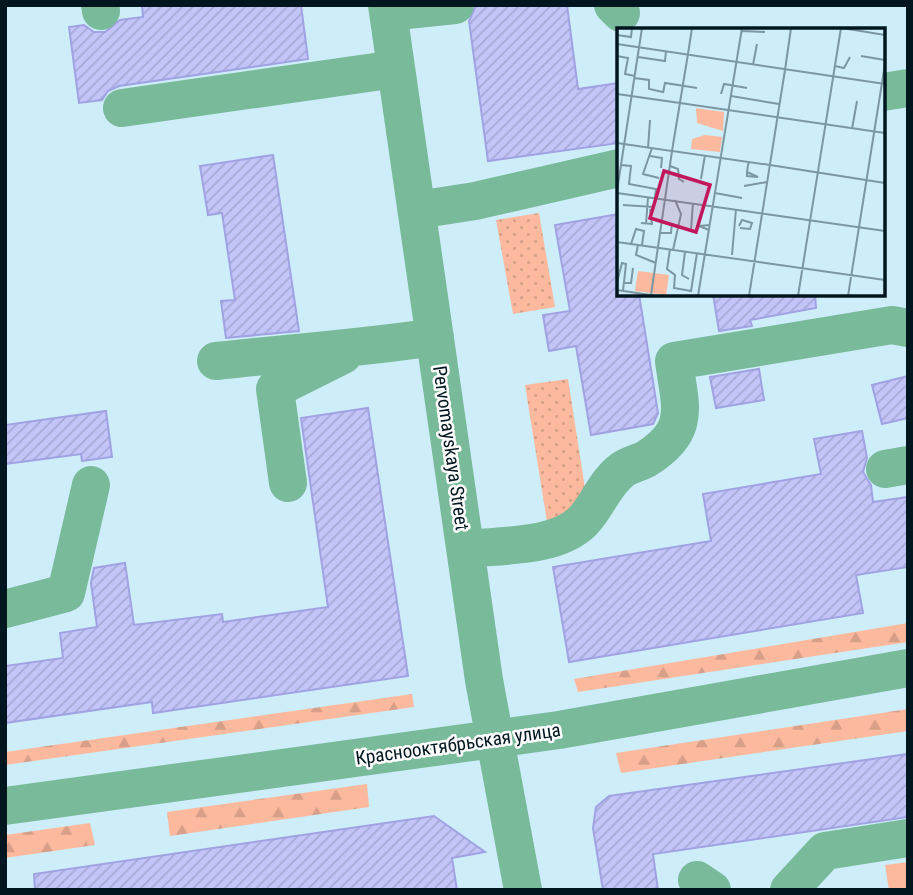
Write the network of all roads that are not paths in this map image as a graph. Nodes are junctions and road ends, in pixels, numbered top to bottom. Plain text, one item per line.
1 (455, 5) edge
2 (388, 9) edge
3 (396, 69) junction
4 (908, 88) edge
5 (885, 92) edge
6 (122, 108) dead end
7 (617, 168) edge
8 (417, 210) junction
9 (908, 328) edge
10 (435, 337) junction
11 (354, 349) junction
12 (216, 361) dead end
13 (288, 483) dead end
14 (91, 485) dead end
15 (466, 549) junction
16 (5, 609) edge
17 (908, 668) edge
18 (494, 738) junction
19 (5, 806) edge
20 (908, 838) edge
21 (523, 890) edge
22 (789, 890) edge

1 - 2 street
2 - 3 street, Pervomayskaya Street
3 - 6 street
3 - 8 street, Pervomayskaya Street
4 - 5 street
7 - 8 street
8 - 10 street, Pervomayskaya Street
9 - 15 street
10 - 11 street
10 - 15 street, Pervomayskaya Street
11 - 12 street
11 - 13 street
14 - 16 street
15 - 18 street, Pervomayskaya Street
17 - 18 street, Краснооктябрьская улица
18 - 19 street, Краснооктябрьская улица
18 - 21 street, Pervomayskaya Street
20 - 22 street

